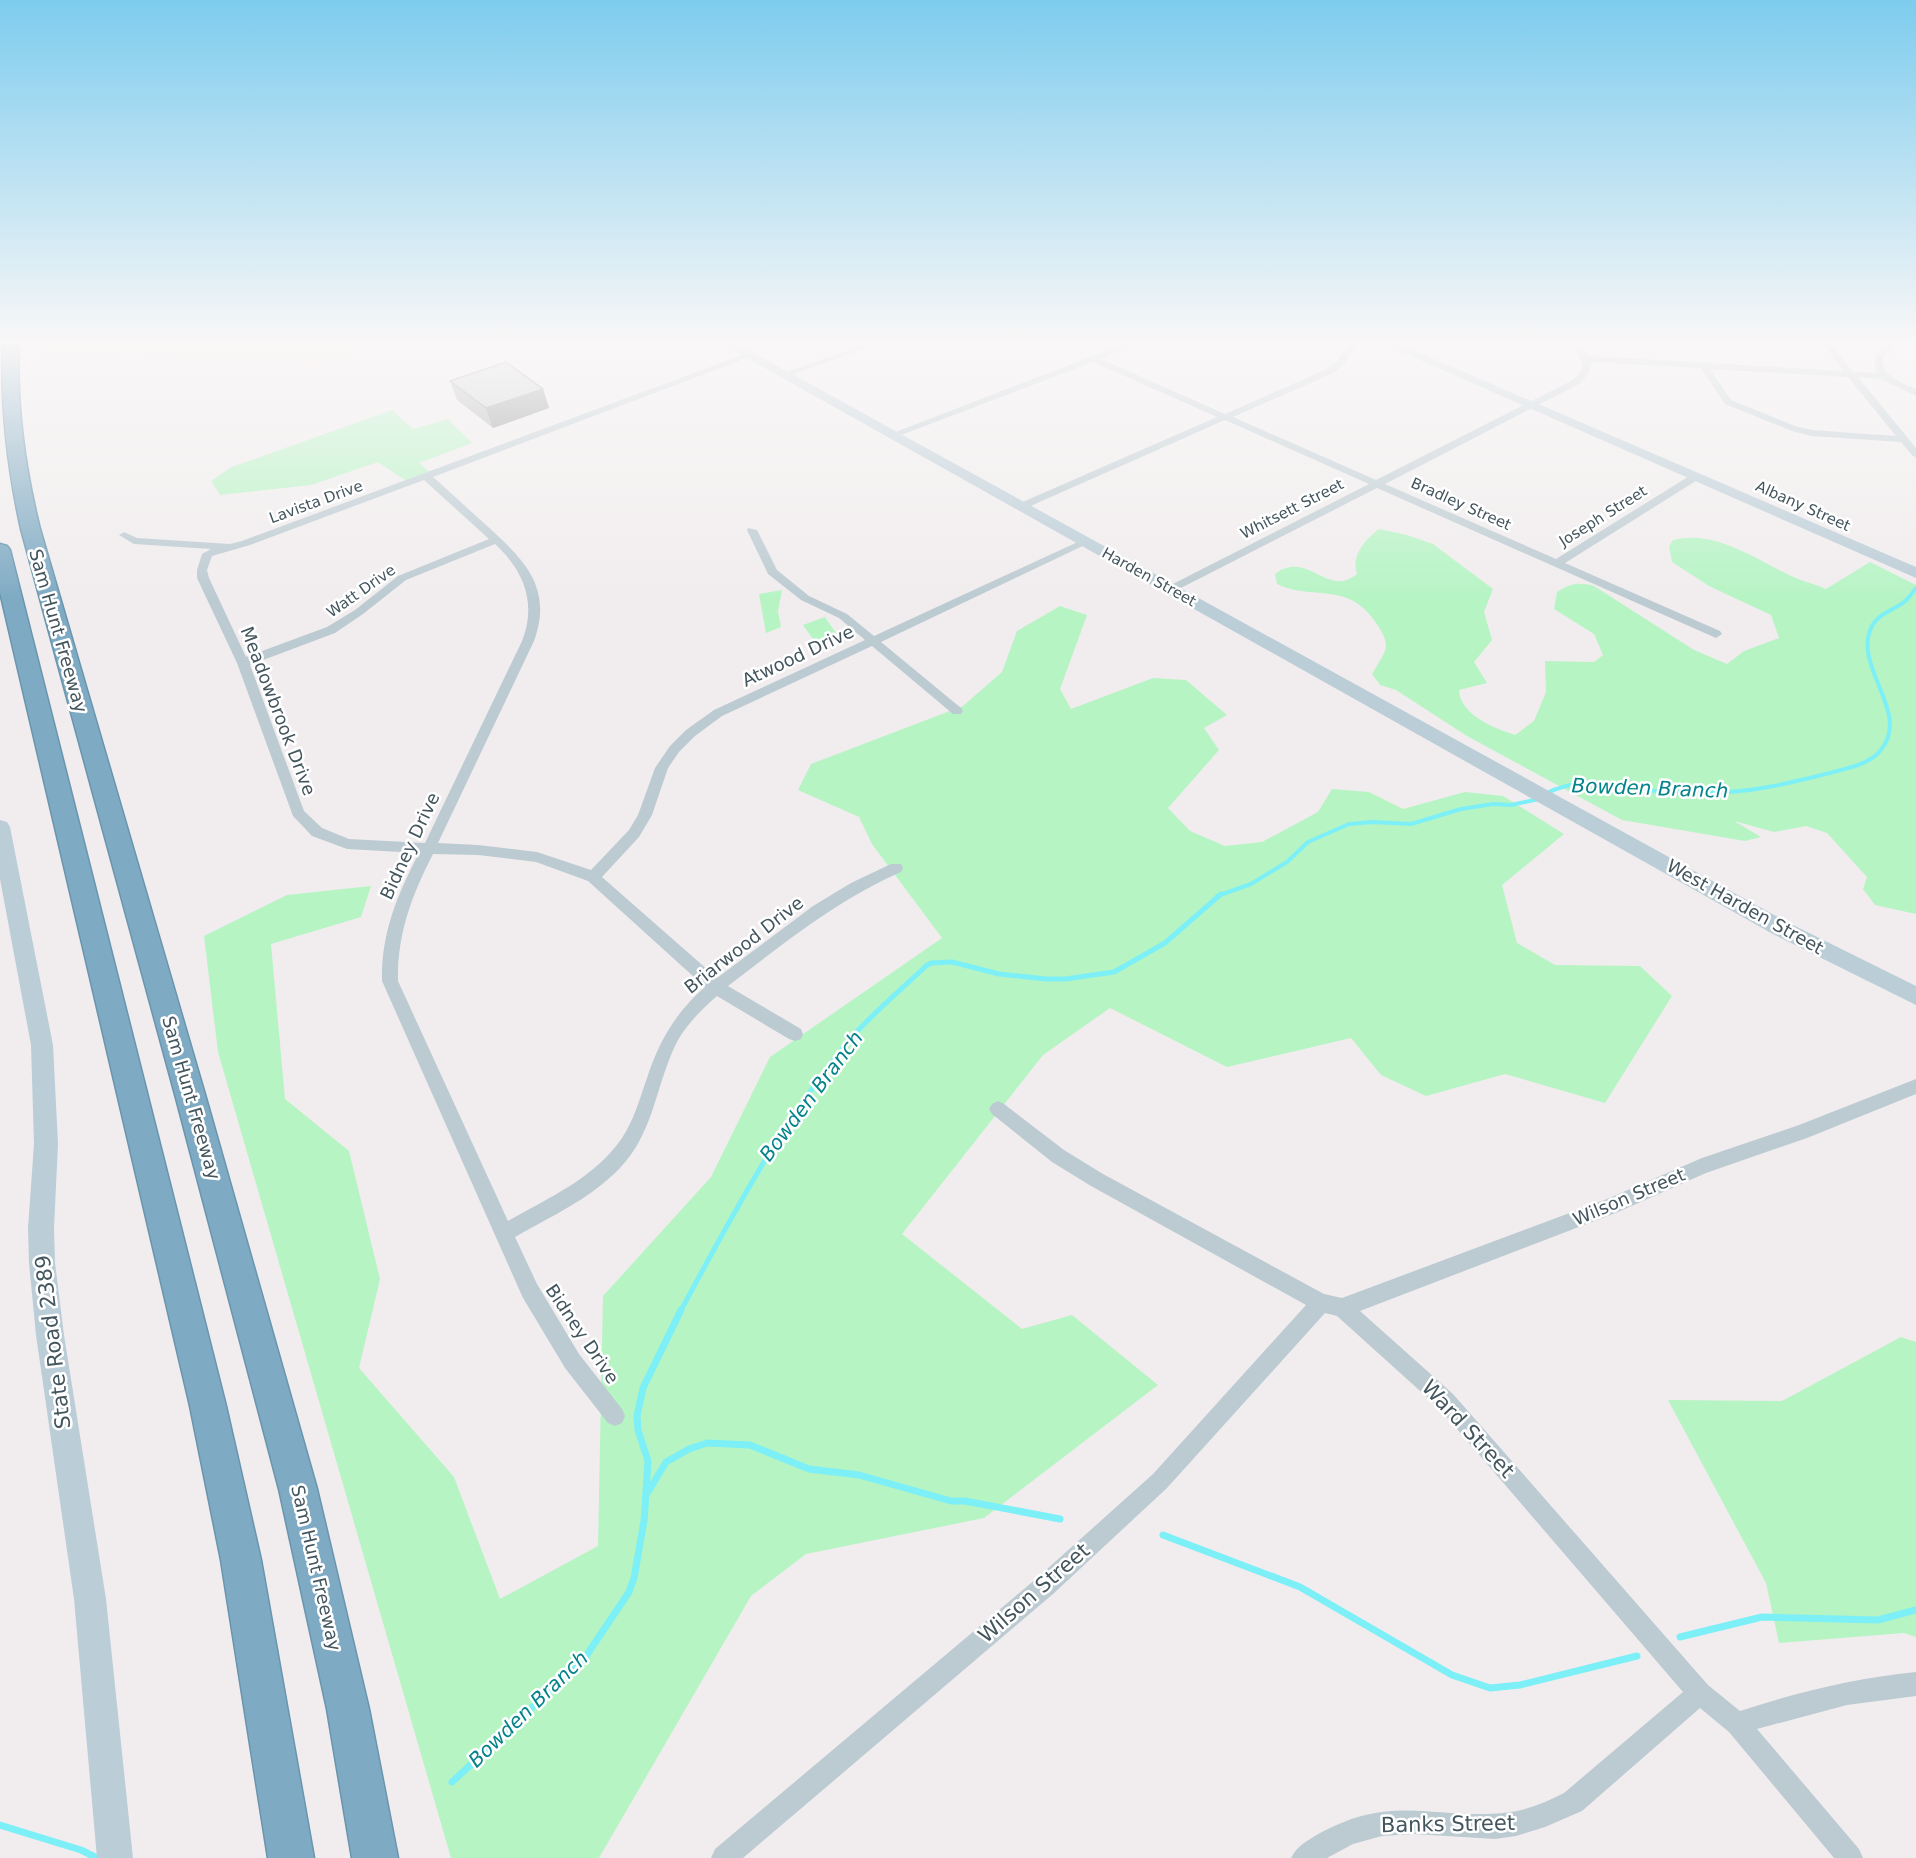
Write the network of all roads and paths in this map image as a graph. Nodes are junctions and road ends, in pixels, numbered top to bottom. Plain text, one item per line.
1 (12, 427) edge
2 (560, 427) edge
3 (878, 427) edge
4 (915, 427) edge
5 (1202, 427) edge
6 (1250, 427) edge
7 (1487, 427) edge
8 (1580, 427) edge
9 (1789, 427) edge
10 (1894, 427) edge
11 (893, 435) junction
12 (1904, 439) junction
13 (1916, 454) edge
14 (427, 477) junction
15 (1695, 477) junction
16 (1377, 483) junction
17 (1022, 506) junction
18 (752, 530) dead end
19 (124, 536) dead end
20 (495, 540) junction
21 (1086, 542) junction
22 (230, 548) junction
23 (0, 550) edge
24 (1557, 562) junction
25 (1916, 573) edge
26 (1171, 589) junction
27 (1716, 634) dead end
28 (875, 641) junction
29 (243, 663) junction
30 (957, 711) dead end
31 (1576, 813) joint
32 (0, 826) edge
33 (430, 849) junction
34 (896, 868) dead end
35 (593, 877) junction
36 (716, 987) junction
37 (1916, 996) edge
38 (795, 1034) dead end
39 (1916, 1086) edge
40 (998, 1109) dead end
41 (504, 1233) junction
42 (1331, 1306) junction
43 (615, 1416) dead end
44 (1916, 1684) edge
45 (1700, 1693) junction
46 (1737, 1724) junction
47 (115, 1858) edge
48 (291, 1858) edge
49 (375, 1858) edge
50 (724, 1858) edge
51 (1304, 1858) edge
52 (1850, 1858) edge

1 - 49 highway, Sam Hunt Freeway
2 - 14 street, Lavista Drive
3 - 11 main road, Harden Street
4 - 11 street
5 - 17 street
6 - 16 street, Bradley Street
7 - 16 street, Whitsett Street
8 - 15 main road, Albany Street
9 - 12 street
10 - 12 street
11 - 17 main road, Harden Street
12 - 13 street
14 - 20 street, Bidney Drive
14 - 22 street, Lavista Drive
15 - 24 street, Joseph Street
15 - 25 main road, Albany Street
16 - 24 street, Bradley Street
16 - 26 street, Whitsett Street
17 - 21 main road, Harden Street
18 - 28 street
19 - 22 street, Lavista Drive
20 - 29 street, Watt Drive
20 - 33 street, Bidney Drive
21 - 26 main road, Harden Street
21 - 28 street, Atwood Drive
22 - 29 street, Meadowbrook Drive
23 - 48 highway, Sam Hunt Freeway
24 - 27 street, Bradley Street
26 - 31 main road, Harden Street
28 - 30 street
28 - 35 street, Atwood Drive
29 - 33 street, Meadowbrook Drive
31 - 37 main road, West Harden Street
32 - 47 main road, State Road 2389
33 - 35 street, Meadowbrook Drive
33 - 41 street, Bidney Drive
34 - 36 street, Briarwood Drive
35 - 36 street, Meadowbrook Drive
36 - 38 street, Meadowbrook Drive
36 - 41 street, Briarwood Drive
39 - 42 street, Wilson Street
40 - 42 street, Ward Street
41 - 43 street, Bidney Drive
42 - 45 street, Ward Street
42 - 50 street, Wilson Street
44 - 46 street
45 - 46 street, Ward Street
45 - 51 street, Banks Street
46 - 52 street, Ward Street

